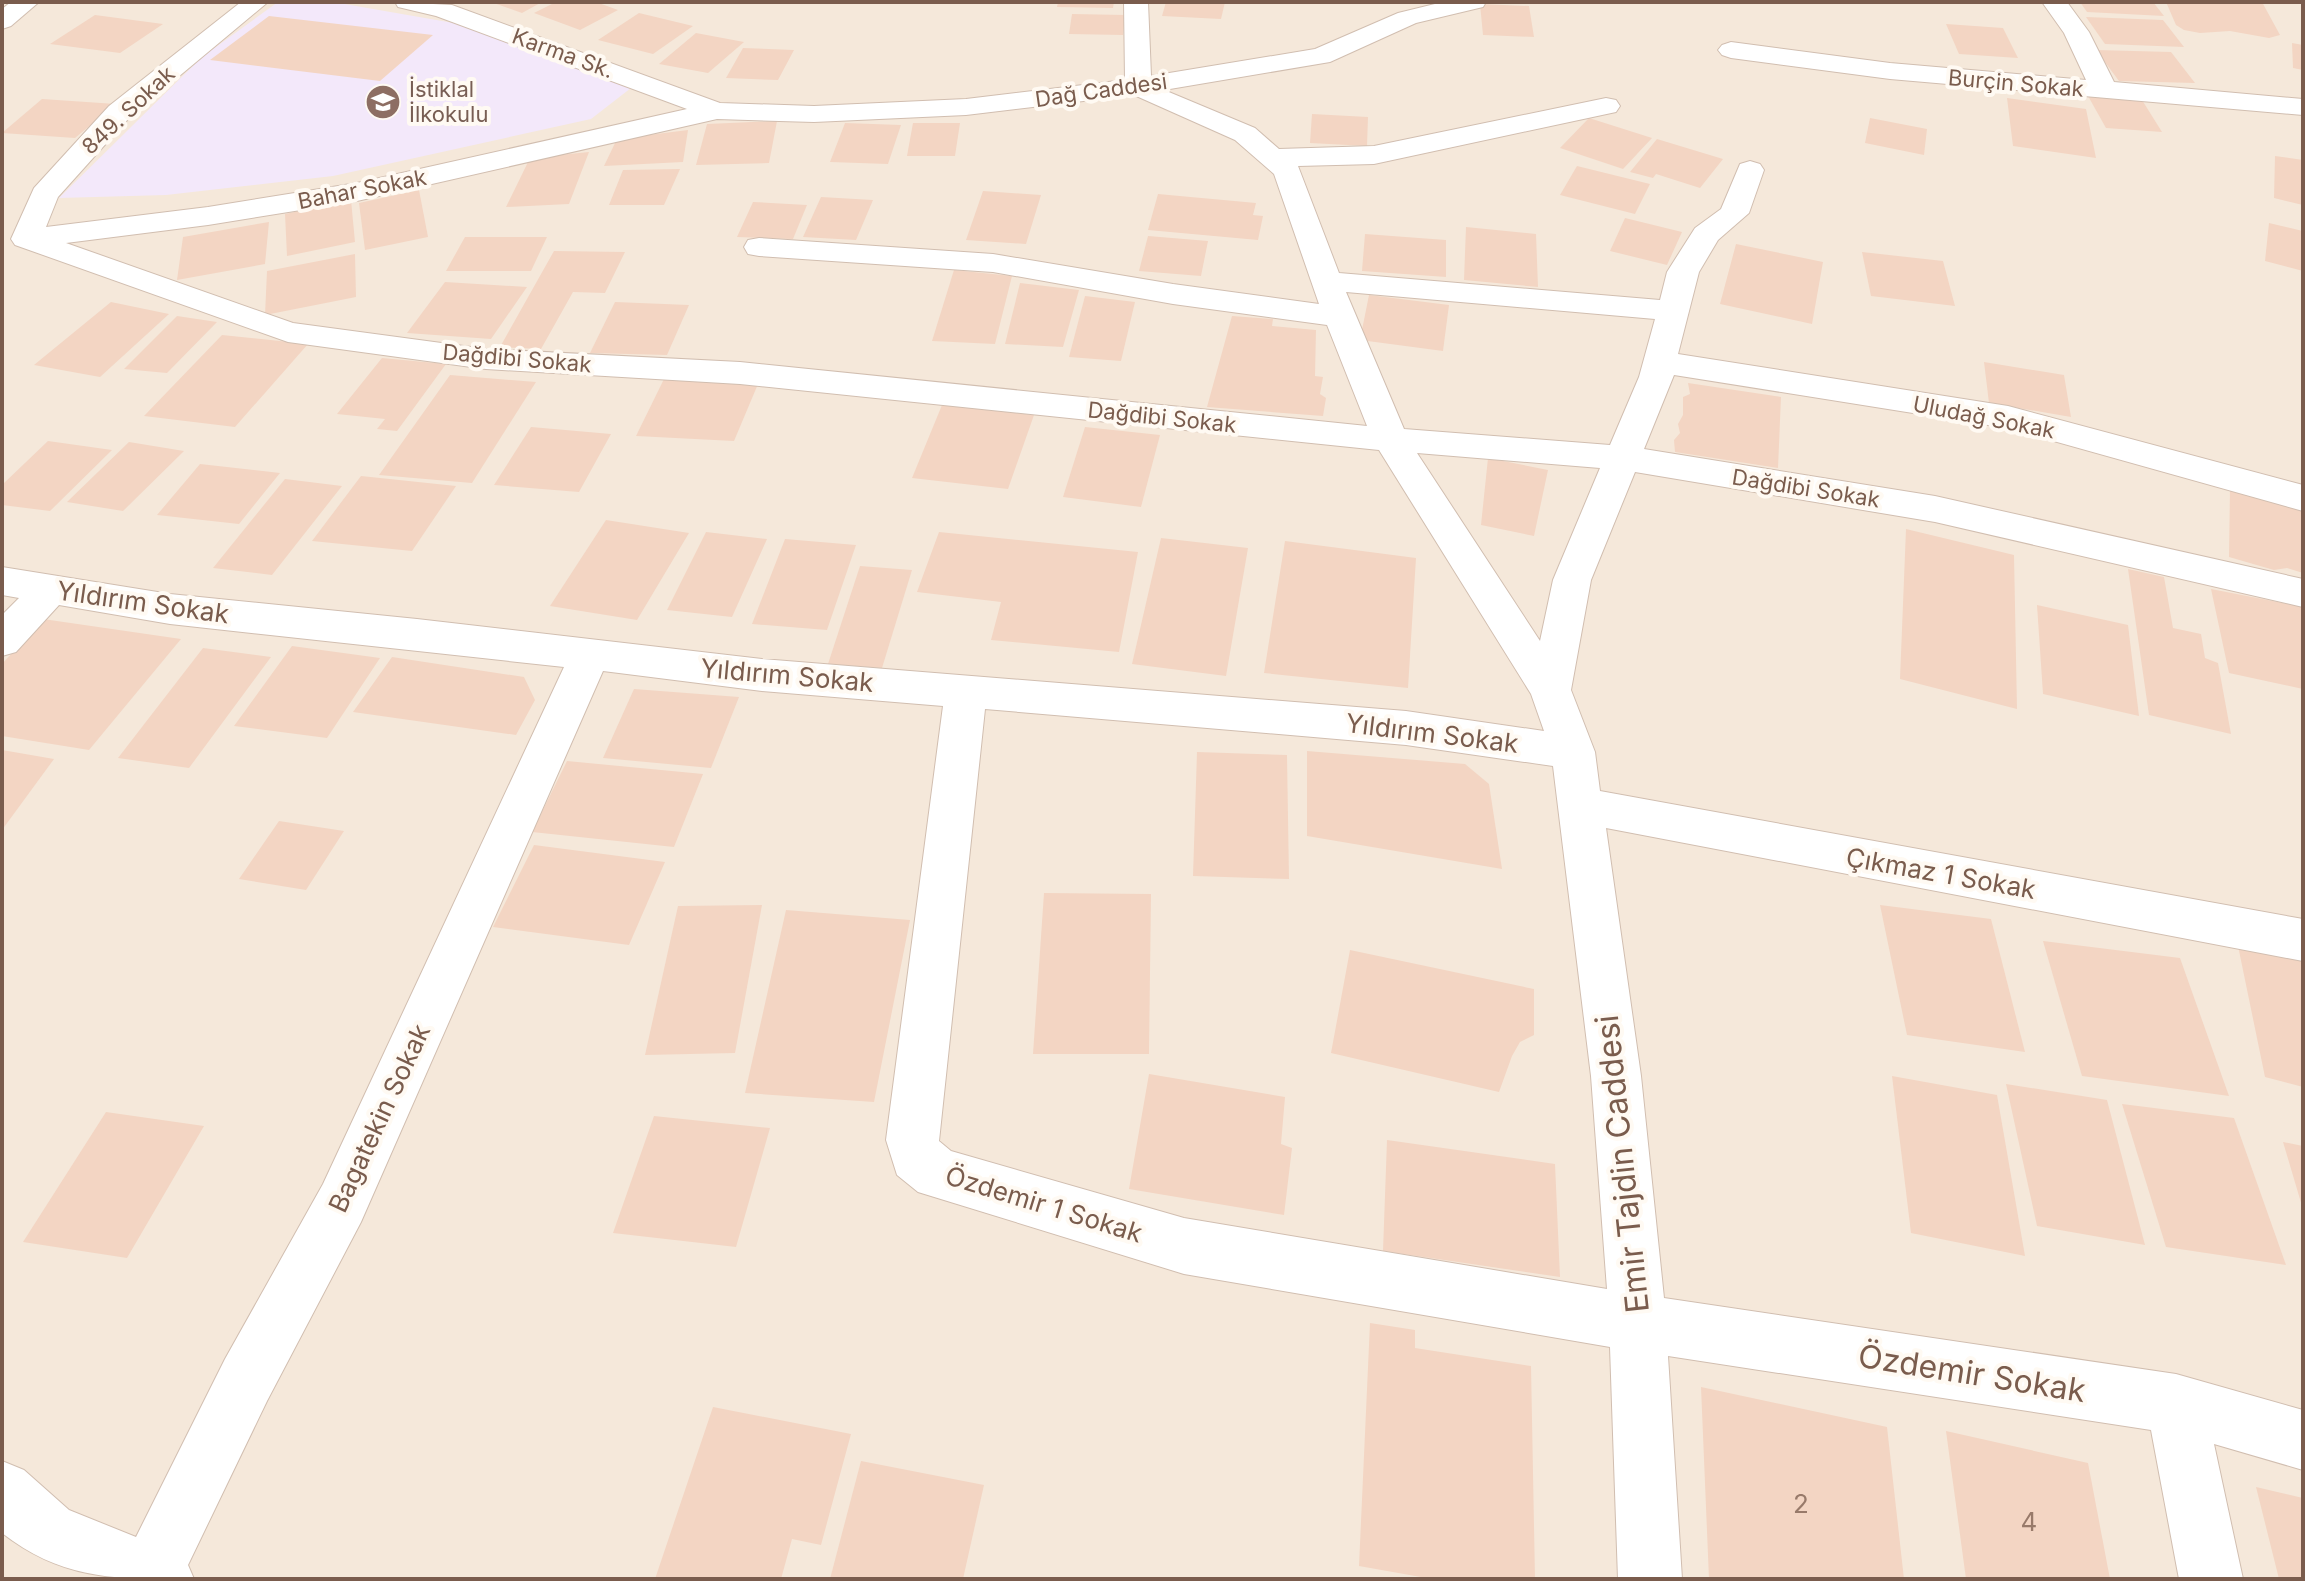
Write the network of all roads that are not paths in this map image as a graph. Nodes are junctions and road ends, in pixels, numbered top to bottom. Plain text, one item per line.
1 (27, 2) edge
2 (256, 2) edge
3 (407, 2) edge
4 (1136, 2) edge
5 (1474, 2) edge
6 (2054, 2) edge
7 (2, 21) edge
8 (1731, 50) dead end
9 (1138, 86) junction
10 (2105, 91) junction
11 (1606, 106) dead end
12 (2303, 107) edge
13 (717, 111) junction
14 (1272, 158) junction
15 (1750, 170) dead end
16 (14, 240) edge
17 (759, 247) dead end
18 (1326, 281) junction
19 (1673, 311) junction
20 (1342, 317) junction
21 (1660, 362) junction
22 (1391, 441) junction
23 (1624, 458) junction
24 (2303, 498) edge
25 (2, 581) edge
26 (51, 589) junction
27 (2303, 593) edge
28 (2, 641) edge
29 (590, 654) junction
30 (1550, 690) junction
31 (966, 692) junction
32 (1573, 752) junction
33 (1579, 805) junction
34 (2303, 940) edge
35 (1638, 1323) junction
36 (2176, 1404) junction
37 (2303, 1440) edge
38 (2, 1492) edge
39 (157, 1576) edge
40 (1650, 1579) edge
41 (2211, 1579) edge

1 - 7 street
2 - 16 street, 849. Sokak
3 - 13 street, Karma Sk.
4 - 9 street
5 - 9 street, Dağ Caddesi
6 - 10 street
8 - 10 street, Burçin Sokak
9 - 13 street, Dağ Caddesi
9 - 14 street, Emir Tajdin Caddesi
10 - 12 street, Burçin Sokak
11 - 14 street
13 - 16 street, Bahar Sokak
14 - 18 street, Emir Tajdin Caddesi
15 - 19 street
16 - 22 street, Dağdibi Sokak
17 - 20 street
18 - 19 street
18 - 20 street, Emir Tajdin Caddesi
19 - 21 street
20 - 22 street, Emir Tajdin Caddesi
21 - 23 street
21 - 24 street, Uludağ Sokak
22 - 23 street, Dağdibi Sokak
22 - 30 street, Emir Tajdin Caddesi
23 - 27 street, Dağdibi Sokak
23 - 30 street
25 - 26 street, Yıldırım Sokak
26 - 28 street
26 - 29 street, Yıldırım Sokak
29 - 31 street, Yıldırım Sokak
29 - 39 street, Bagatekin Sokak
30 - 32 street, Emir Tajdin Caddesi
31 - 32 street, Yıldırım Sokak
31 - 35 street, Özdemir 1 Sokak
32 - 33 street, Emir Tajdin Caddesi
33 - 34 street, Çıkmaz 1 Sokak
33 - 35 street, Emir Tajdin Caddesi
35 - 36 street, Özdemir Sokak
35 - 40 street, Emir Tajdin Caddesi
36 - 37 street, Özdemir Sokak
36 - 41 street
38 - 39 street

